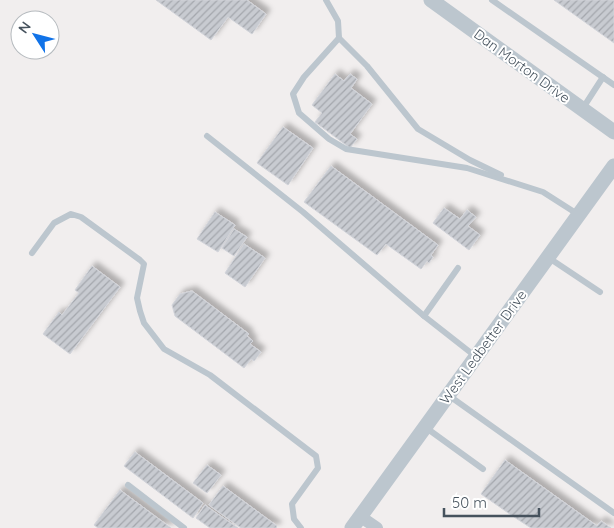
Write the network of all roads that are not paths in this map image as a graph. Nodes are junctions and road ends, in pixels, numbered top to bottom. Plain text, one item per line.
1 (326, 0) edge
2 (430, 0) edge
3 (492, 0) edge
4 (339, 38) junction
5 (604, 77) junction
6 (614, 85) edge
7 (583, 110) junction
8 (614, 132) edge
9 (207, 136) dead end
10 (614, 166) edge
11 (519, 184) junction
12 (579, 215) junction
13 (32, 253) dead end
14 (548, 257) junction
15 (458, 268) dead end
16 (600, 292) dead end
17 (424, 316) junction
18 (476, 357) junction
19 (448, 395) junction
20 (425, 427) junction
21 (484, 469) dead end
22 (128, 485) dead end
23 (614, 513) edge
24 (357, 522) edge
25 (184, 528) edge
26 (301, 528) edge
27 (377, 528) edge

1 - 4 lane
2 - 7 street, Dan Morton Drive
3 - 5 lane
4 - 11 lane
4 - 11 lane
5 - 6 lane
5 - 7 lane
7 - 8 street, Dan Morton Drive
9 - 17 lane
10 - 12 street, West Ledbetter Drive
11 - 12 lane
12 - 14 street, West Ledbetter Drive
13 - 26 lane
14 - 16 lane
14 - 18 street, West Ledbetter Drive
15 - 17 lane
17 - 18 lane
18 - 19 street, West Ledbetter Drive
19 - 20 street, West Ledbetter Drive
19 - 23 lane
20 - 21 lane
20 - 24 street, West Ledbetter Drive
22 - 25 lane
24 - 27 street

